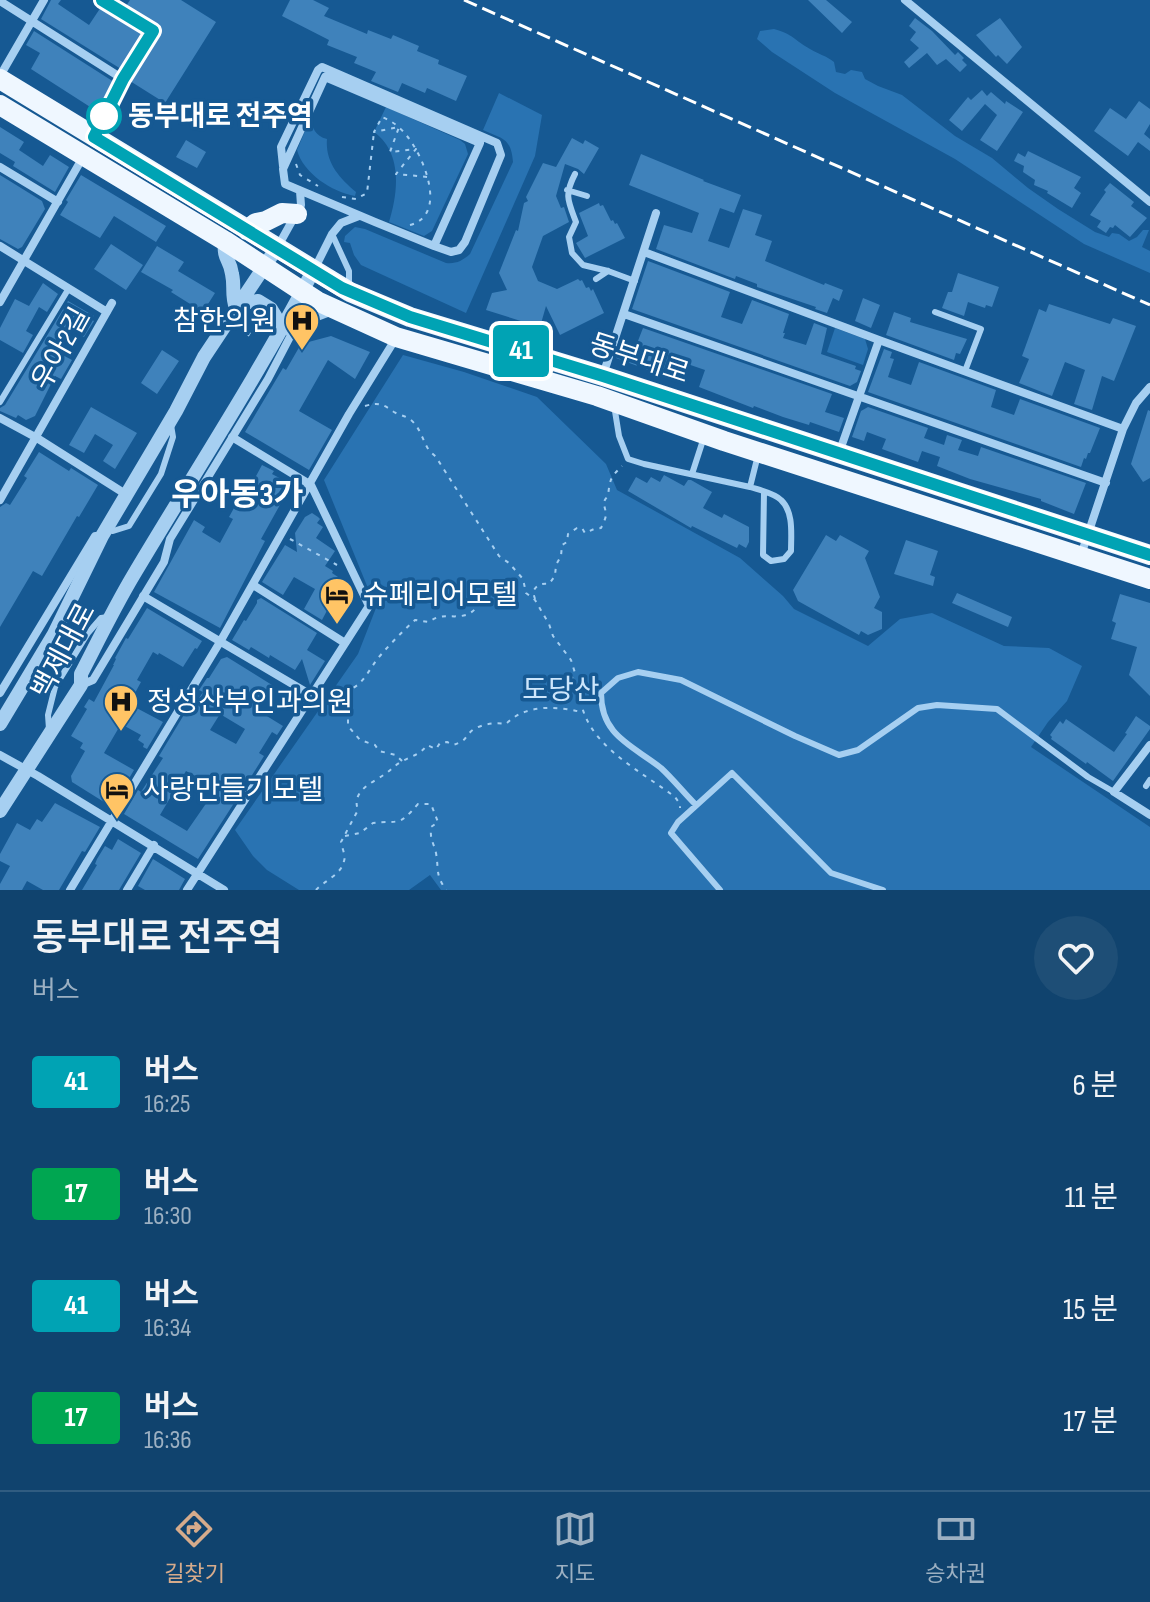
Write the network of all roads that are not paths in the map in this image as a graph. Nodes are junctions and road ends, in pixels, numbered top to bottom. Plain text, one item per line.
1 (44, 0) edge
2 (102, 0) edge
3 (905, 0) edge
4 (0, 1) edge
5 (31, 21) junction
6 (0, 77) edge
7 (123, 79) junction
8 (0, 105) edge
9 (94, 137) junction
10 (83, 157) junction
11 (0, 167) edge
12 (283, 169) junction
13 (575, 174) dead end
14 (567, 190) junction
15 (300, 191) junction
16 (587, 196) dead end
17 (58, 202) junction
18 (1150, 202) edge
19 (656, 213) dead end
20 (297, 214) junction
21 (359, 216) junction
22 (247, 230) junction
23 (332, 234) junction
24 (225, 241) junction
25 (0, 246) edge
26 (434, 246) junction
27 (276, 249) junction
28 (644, 252) junction
29 (24, 260) junction
30 (264, 267) junction
31 (313, 271) junction
32 (608, 271) junction
33 (596, 279) dead end
34 (635, 281) junction
35 (69, 288) junction
36 (302, 292) junction
37 (350, 292) junction
38 (0, 302) edge
39 (238, 305) junction
40 (334, 309) junction
41 (935, 312) dead end
42 (624, 314) junction
43 (283, 329) junction
44 (396, 337) junction
45 (879, 340) junction
46 (965, 371) junction
47 (603, 376) junction
48 (268, 379) junction
49 (1150, 387) edge
50 (246, 392) junction
51 (858, 396) junction
52 (0, 402) edge
53 (613, 402) junction
54 (246, 414) junction
55 (0, 418) edge
56 (170, 422) junction
57 (1123, 429) junction
58 (705, 434) junction
59 (232, 437) junction
60 (37, 438) junction
61 (759, 452) junction
62 (839, 454) junction
63 (692, 474) junction
64 (1106, 483) junction
65 (311, 485) junction
66 (750, 487) junction
67 (764, 492) junction
68 (127, 495) junction
69 (0, 500) edge
70 (191, 504) junction
71 (171, 515) junction
72 (104, 533) junction
73 (1088, 535) junction
74 (170, 539) junction
75 (1150, 555) edge
76 (1081, 556) junction
77 (1150, 579) edge
78 (253, 585) junction
79 (143, 596) junction
80 (111, 617) junction
81 (220, 642) junction
82 (345, 643) junction
83 (81, 685) junction
84 (0, 693) edge
85 (311, 695) junction
86 (0, 724) edge
87 (50, 733) junction
88 (1150, 745) edge
89 (0, 755) edge
90 (27, 769) junction
91 (1114, 792) junction
92 (696, 805) junction
93 (0, 811) edge
94 (1150, 815) edge
95 (110, 821) junction
96 (154, 845) junction
97 (197, 873) junction
98 (70, 890) edge
99 (127, 890) edge
100 (187, 890) edge
101 (224, 890) edge
102 (720, 890) edge
103 (883, 890) edge

1 - 5 street
2 - 7 street
3 - 18 street
4 - 5 street
5 - 6 street
5 - 7 street
6 - 9 main road, 동부대로
7 - 9 street
8 - 10 main road, 동부대로
9 - 22 main road, 동부대로
10 - 17 street
10 - 24 main road, 동부대로
11 - 17 street
12 - 15 street
12 - 26 street
12 - 26 street
13 - 14 lane
14 - 16 lane
14 - 32 lane
15 - 20 street
15 - 21 street
17 - 29 street
19 - 28 street
20 - 22 main road
20 - 27 street
21 - 23 street
21 - 26 street
22 - 27 main road, 동부대로
23 - 31 street
23 - 37 lane
24 - 30 main road, 동부대로
24 - 39 street
25 - 29 street
27 - 30 street, 백제대로
27 - 31 main road, 동부대로
28 - 34 street
28 - 45 street
29 - 35 street
29 - 38 street
30 - 36 main road, 동부대로
30 - 39 street, 백제대로
31 - 36 street, 백제대로
31 - 37 main road, 동부대로
32 - 33 lane
32 - 34 lane
34 - 42 street
35 - 52 lane
35 - 60 street, 우아2길
36 - 40 main road, 동부대로
36 - 43 street, 백제대로
37 - 47 main road, 동부대로
39 - 43 street
39 - 56 street, 백제대로
40 - 44 main road, 동부대로
40 - 48 street
41 - 46 lane
42 - 47 street
42 - 51 street
43 - 50 street, 백제대로
44 - 53 main road, 동부대로
44 - 65 street
45 - 46 street
45 - 51 street
46 - 57 street
47 - 62 main road, 동부대로
48 - 50 street
48 - 54 street
49 - 57 street
50 - 54 street
50 - 71 street, 백제대로
51 - 62 street
51 - 64 street
53 - 58 main road, 동부대로
53 - 63 lane
54 - 59 street
55 - 60 street
56 - 68 street, 백제대로
56 - 72 lane
57 - 64 street
58 - 61 main road, 동부대로
58 - 63 lane
59 - 65 street
59 - 70 street
60 - 68 street
60 - 69 street, 우아2길
61 - 66 lane
61 - 76 main road, 동부대로
62 - 73 main road, 동부대로
63 - 66 lane
64 - 73 street
65 - 78 street
65 - 82 street
66 - 67 lane
67 - 67 lane
68 - 72 street, 백제대로
70 - 71 street
70 - 74 street
71 - 74 street
71 - 80 street, 백제대로
72 - 84 street, 백제대로
72 - 86 street, 백제대로
73 - 75 main road, 동부대로
73 - 76 street
74 - 79 street
76 - 77 main road, 동부대로
78 - 81 street
78 - 82 street
79 - 81 street
79 - 83 street
80 - 83 street, 백제대로
80 - 87 lane
81 - 85 street
81 - 95 street
82 - 85 street
83 - 87 street, 백제대로
85 - 97 street
87 - 90 street, 백제대로
88 - 91 street
89 - 90 street
90 - 93 street, 백제대로
90 - 95 street
91 - 92 lane
91 - 94 street
92 - 102 lane
92 - 103 lane
95 - 96 street
95 - 98 street
96 - 97 street
96 - 99 street
97 - 100 street
97 - 101 street

